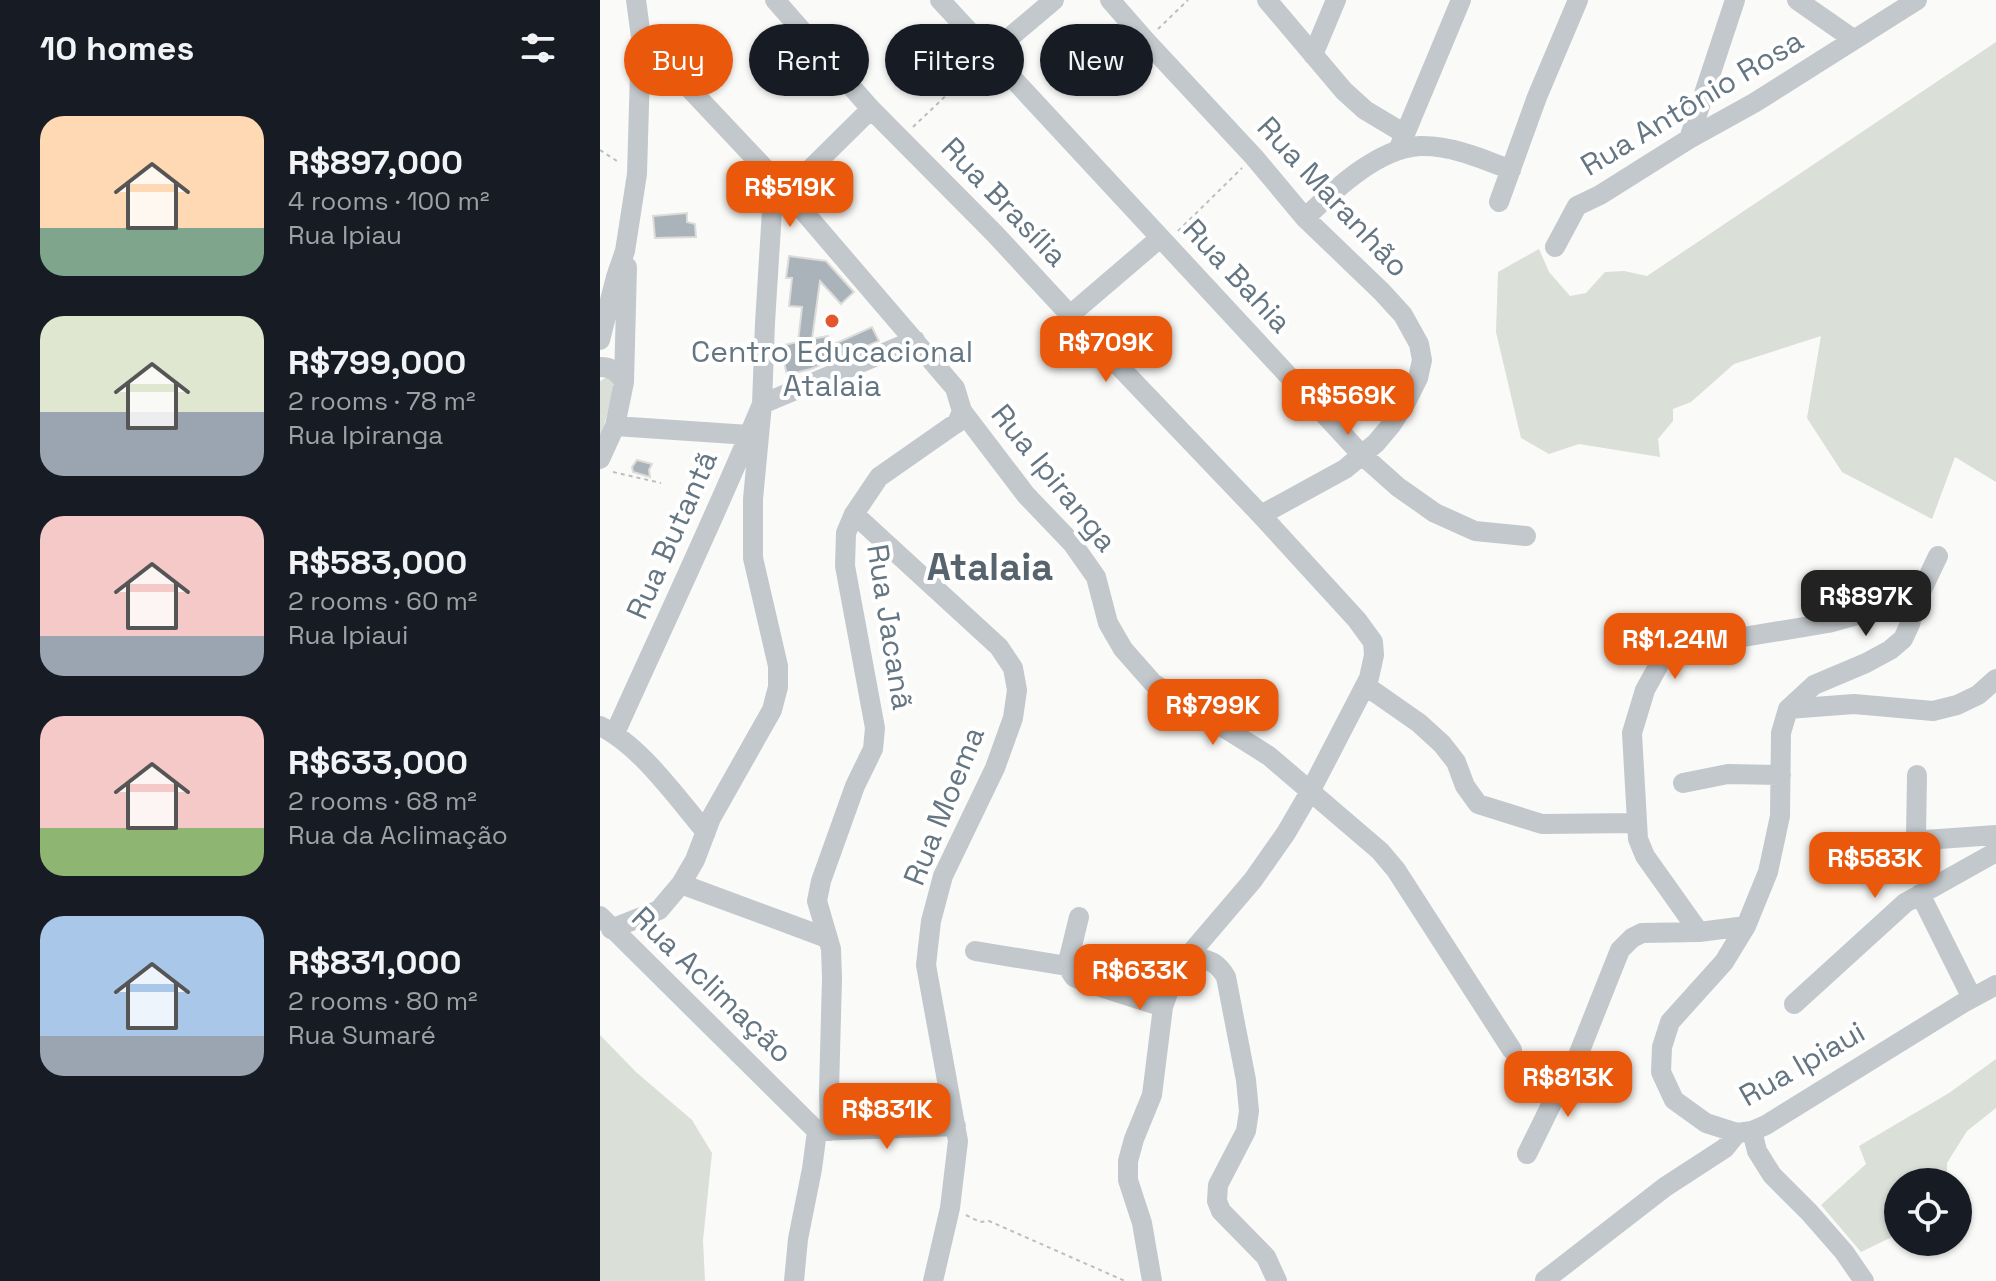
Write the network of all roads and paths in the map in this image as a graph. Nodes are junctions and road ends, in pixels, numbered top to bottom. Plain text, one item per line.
1 (636, 0) edge
2 (775, 0) edge
3 (940, 0) edge
4 (1054, 0) edge
5 (1110, 0) edge
6 (1188, 0) edge
7 (1267, 0) edge
8 (1336, 0) edge
9 (1461, 0) edge
10 (1578, 0) edge
11 (1735, 0) edge
12 (1797, 0) edge
13 (1917, 0) edge
14 (639, 24) edge
15 (962, 24) edge
16 (1131, 24) edge
17 (1024, 25) edge
18 (1153, 34) edge
19 (1853, 39) junction
20 (1153, 49) edge
21 (1313, 55) junction
22 (1024, 91) edge
23 (639, 96) edge
24 (697, 96) edge
25 (946, 96) edge
26 (871, 109) junction
27 (901, 139) junction
28 (1689, 139) junction
29 (1401, 142) junction
30 (600, 150) edge
31 (1254, 157) junction
32 (1511, 170) junction
33 (637, 174) junction
34 (781, 185) junction
35 (1499, 202) dead end
36 (1305, 218) junction
37 (1163, 241) junction
38 (1555, 247) dead end
39 (625, 251) junction
40 (1070, 315) junction
41 (600, 340) edge
42 (915, 340) junction
43 (600, 367) edge
44 (624, 382) junction
45 (762, 404) junction
46 (962, 411) junction
47 (615, 426) junction
48 (749, 435) junction
49 (1361, 454) junction
50 (608, 466) edge
51 (661, 483) dead end
52 (854, 514) junction
53 (1261, 515) junction
54 (1526, 536) dead end
55 (1938, 556) dead end
56 (1918, 598) junction
57 (1996, 679) edge
58 (1366, 686) junction
59 (1788, 709) junction
60 (607, 730) edge
61 (1781, 775) junction
62 (1917, 775) dead end
63 (1683, 783) dead end
64 (1311, 790) junction
65 (1636, 823) junction
66 (706, 832) junction
67 (1996, 835) edge
68 (1996, 852) edge
69 (681, 884) junction
70 (1920, 894) junction
71 (1079, 917) dead end
72 (606, 922) edge
73 (1746, 926) junction
74 (1699, 932) junction
75 (827, 938) junction
76 (975, 951) dead end
77 (1189, 955) junction
78 (1067, 966) junction
79 (1996, 985) edge
80 (1972, 998) junction
81 (1794, 1004) dead end
82 (1163, 1007) junction
83 (1512, 1050) dead end
84 (956, 1126) junction
85 (824, 1131) junction
86 (1744, 1132) junction
87 (1527, 1154) dead end
88 (950, 1208) junction
89 (1545, 1280) edge
90 (794, 1281) edge
91 (933, 1281) edge
92 (1125, 1281) edge
93 (1152, 1281) edge
94 (1277, 1281) edge
95 (1864, 1281) edge

1 - 14 street
2 - 26 street, Rua Brasília
3 - 15 street, Rua Bahia
4 - 17 street
5 - 16 street, Rua Maranhão
6 - 18 path
7 - 21 street
8 - 21 street
9 - 29 street
10 - 32 street
11 - 28 street
12 - 19 street
13 - 19 street, Rua Antônio Rosa
19 - 28 street, Rua Antônio Rosa
20 - 31 street, Rua Maranhão
21 - 29 street
22 - 37 street, Rua Bahia
23 - 33 street
24 - 34 street, Rua Ipiranga
25 - 27 path
26 - 27 street, Rua Brasília
26 - 34 street
27 - 40 street, Rua Brasília
28 - 38 street, Rua Antônio Rosa
29 - 32 street
29 - 36 street
30 - 33 path
31 - 36 street, Rua Maranhão
31 - 37 path
32 - 35 street
33 - 39 street
34 - 42 street, Rua Ipiranga
34 - 45 street
36 - 49 street, Rua Maranhão
37 - 40 street
37 - 49 street, Rua Bahia
39 - 41 street
39 - 44 street
40 - 53 street, Rua Brasília
42 - 45 street
42 - 46 street, Rua Ipiranga
43 - 44 street
44 - 47 street
45 - 48 street, Rua Butantã
45 - 66 street
46 - 52 street, Rua Jacanã
46 - 64 street, Rua Ipiranga
47 - 48 street
47 - 50 street
48 - 60 street, Rua Butantã
49 - 53 street
49 - 54 street, Rua Bahia
50 - 51 path
52 - 75 street, Rua Jacanã
52 - 84 street, Rua Moema
53 - 58 street, Rua Brasília
55 - 56 street
56 - 59 street
56 - 65 street
57 - 59 street
58 - 64 street, Rua Brasília
58 - 65 street
59 - 61 street, Rua Ipiaui
60 - 66 street
61 - 63 street
61 - 73 street, Rua Ipiaui
62 - 67 street
64 - 77 street, Rua Brasília
64 - 83 street, Rua Ipiranga
65 - 74 street
66 - 69 street
68 - 70 street
69 - 72 street
69 - 75 street
70 - 80 street
70 - 81 street
71 - 78 street
72 - 85 street, Rua Aclimação
73 - 74 street
73 - 86 street, Rua Ipiaui
74 - 87 street
75 - 85 street, Rua Jacanã
76 - 78 street
77 - 82 street, Rua Brasília
77 - 94 street
78 - 82 street
79 - 80 street, Rua Ipiaui
80 - 86 street, Rua Ipiaui
82 - 93 street, Rua Brasília
84 - 85 street
84 - 88 street, Rua Moema
85 - 90 street, Rua Jacanã
86 - 89 street
86 - 95 street
88 - 91 street, Rua Moema
88 - 92 path

